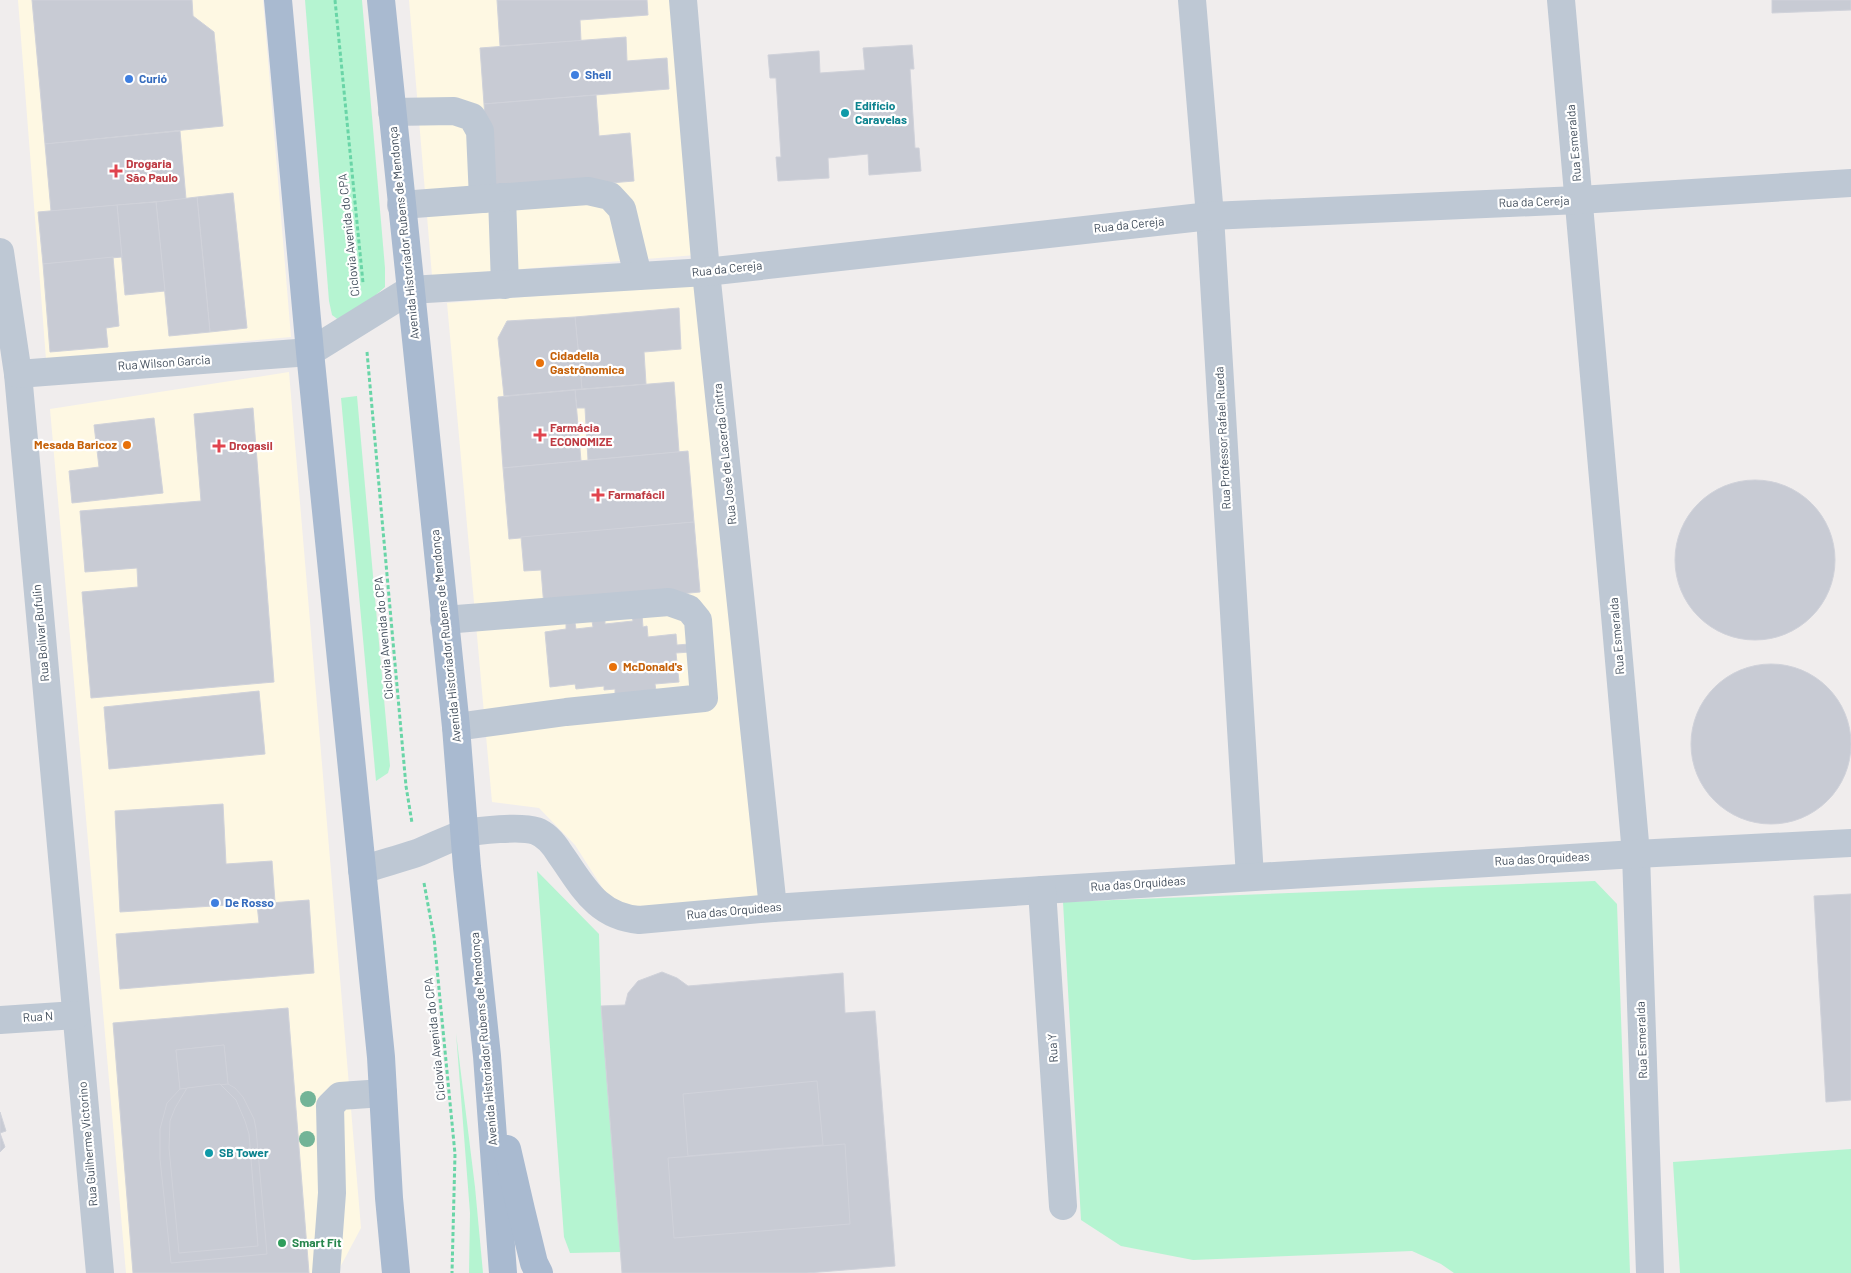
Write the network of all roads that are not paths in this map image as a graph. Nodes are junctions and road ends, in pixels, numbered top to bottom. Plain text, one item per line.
1 (278, 0) edge
2 (381, 0) edge
3 (683, 0) edge
4 (1192, 0) edge
5 (1561, 0) edge
6 (392, 112) junction
7 (1851, 183) edge
8 (493, 198) junction
9 (1579, 200) junction
10 (401, 205) junction
11 (1210, 216) junction
12 (0, 252) edge
13 (706, 272) junction
14 (638, 276) junction
15 (504, 285) junction
16 (410, 290) junction
17 (310, 352) junction
18 (18, 374) junction
19 (444, 620) junction
20 (456, 727) junction
21 (464, 834) junction
22 (1851, 843) edge
23 (1636, 854) junction
24 (362, 870) junction
25 (1250, 877) junction
26 (1042, 890) junction
27 (773, 908) junction
28 (76, 1015) junction
29 (0, 1020) edge
30 (486, 1056) junction
31 (383, 1093) junction
32 (1063, 1206) dead end
33 (100, 1273) edge
34 (326, 1273) edge
35 (396, 1273) edge
36 (503, 1273) edge
37 (539, 1273) edge
38 (1650, 1273) edge

1 - 17 main road
2 - 6 main road, Avenida Historiador Rubens de Mendonça
3 - 13 street, Rua José de Lacerda Cintra
4 - 11 street, Rua Professor Rafael Rueda
5 - 9 street, Rua Esmeralda
6 - 8 street
6 - 10 main road, Avenida Historiador Rubens de Mendonça
7 - 9 street, Rua da Cereja
8 - 10 street
8 - 14 street
8 - 15 street
9 - 11 street, Rua da Cereja
9 - 23 street, Rua Esmeralda
10 - 16 main road, Avenida Historiador Rubens de Mendonça
11 - 13 street, Rua da Cereja
11 - 25 street, Rua Professor Rafael Rueda
12 - 18 street, Rua Bolivar Bufulin
13 - 14 street, Rua da Cereja
13 - 27 street, Rua José de Lacerda Cintra
14 - 15 street, Rua da Cereja
15 - 16 street, Rua da Cereja
16 - 17 street
16 - 19 main road, Avenida Historiador Rubens de Mendonça
17 - 18 street, Rua Wilson Garcia
17 - 24 main road
18 - 28 street, Rua Bolivar Bufulin
19 - 20 main road, Avenida Historiador Rubens de Mendonça
19 - 20 street
20 - 21 main road, Avenida Historiador Rubens de Mendonça
21 - 24 street, Rua das Orquídeas
21 - 27 street, Rua das Orquídeas
21 - 30 main road, Avenida Historiador Rubens de Mendonça
22 - 23 street, Rua das Orquídeas
23 - 25 street, Rua das Orquídeas
23 - 38 street, Rua Esmeralda
24 - 31 main road
25 - 26 street, Rua das Orquídeas
26 - 27 street, Rua das Orquídeas
26 - 32 street, Rua Y
28 - 29 street, Rua N
28 - 33 street, Rua Guilherme Victorino
30 - 36 main road, Avenida Historiador Rubens de Mendonça
30 - 37 main road
31 - 34 street
31 - 35 main road

